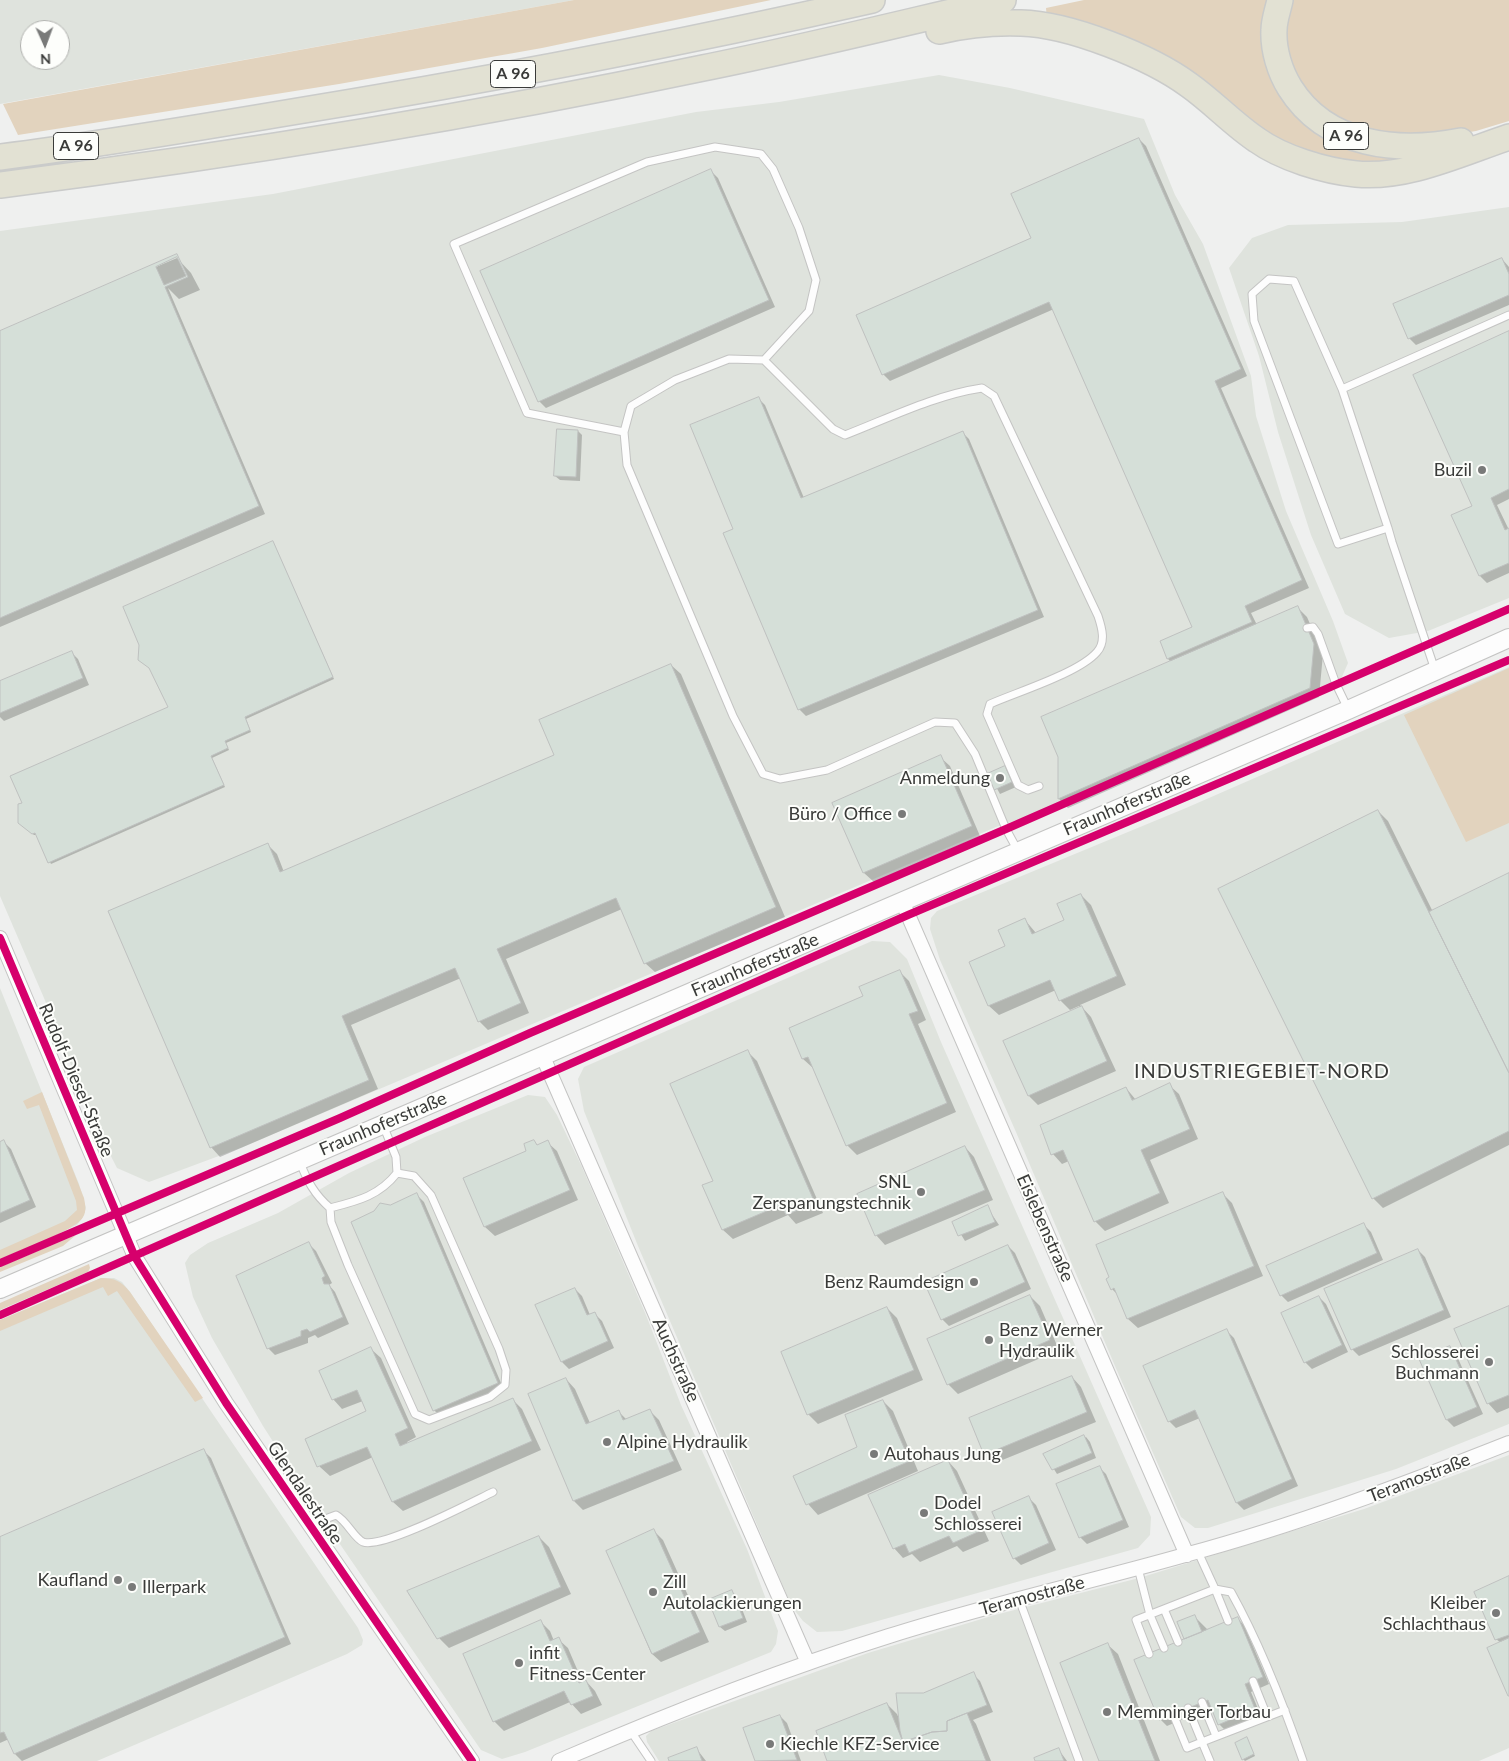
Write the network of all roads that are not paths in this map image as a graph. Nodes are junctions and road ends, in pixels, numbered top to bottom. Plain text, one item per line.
1 (872, 0) edge
2 (1003, 0) edge
3 (1280, 0) edge
4 (809, 45) junction
5 (1509, 126) edge
6 (1509, 138) edge
7 (0, 157) edge
8 (0, 184) edge
9 (1509, 316) edge
10 (764, 360) junction
11 (1342, 389) junction
12 (624, 432) junction
13 (1388, 528) junction
14 (1307, 628) dead end
15 (1509, 638) edge
16 (1435, 671) junction
17 (1348, 710) junction
18 (1039, 786) dead end
19 (1018, 851) junction
20 (902, 901) junction
21 (0, 938) edge
22 (543, 1056) junction
23 (383, 1124) junction
24 (299, 1160) junction
25 (397, 1173) junction
26 (330, 1208) junction
27 (124, 1234) junction
28 (0, 1289) edge
29 (1509, 1443) edge
30 (493, 1492) dead end
31 (309, 1526) junction
32 (1193, 1553) junction
33 (1138, 1568) junction
34 (1215, 1589) junction
35 (1019, 1599) junction
36 (1164, 1609) junction
37 (1150, 1615) junction
38 (1228, 1621) dead end
39 (1178, 1642) dead end
40 (1164, 1648) dead end
41 (1149, 1654) dead end
42 (808, 1663) junction
43 (1252, 1681) dead end
44 (1202, 1702) dead end
45 (1188, 1708) dead end
46 (1286, 1710) junction
47 (1174, 1714) dead end
48 (1267, 1716) junction
49 (630, 1730) junction
50 (1216, 1736) junction
51 (1202, 1742) junction
52 (472, 1761) edge
53 (559, 1761) edge
54 (651, 1761) edge
55 (1079, 1761) edge
56 (1210, 1761) edge
57 (1303, 1761) edge

1 - 7 highway, A 96
2 - 4 highway, A 96
3 - 5 highway, A 96
4 - 6 highway
4 - 8 highway, A 96
9 - 11 lane
10 - 12 lane
10 - 12 lane
10 - 18 lane
11 - 13 lane
11 - 13 lane
12 - 19 lane
13 - 16 lane
14 - 17 lane
15 - 16 street, Fraunhoferstraße
16 - 17 street, Fraunhoferstraße
17 - 19 street, Fraunhoferstraße
19 - 20 street, Fraunhoferstraße
20 - 22 street, Fraunhoferstraße
20 - 32 street, Eislebenstraße
21 - 27 street, Rudolf-Diesel-Straße
22 - 23 street, Fraunhoferstraße
22 - 42 street, Auchstraße
23 - 24 street, Fraunhoferstraße
23 - 25 lane
24 - 26 lane
24 - 27 street, Fraunhoferstraße
25 - 26 lane
25 - 26 lane
27 - 28 street, Fraunhoferstraße
27 - 31 street, Glendalestraße
29 - 32 street, Teramostraße
30 - 31 lane
31 - 52 street, Glendalestraße
32 - 33 street, Teramostraße
32 - 34 lane
33 - 35 street, Teramostraße
33 - 37 lane
34 - 36 lane
34 - 38 lane
34 - 46 lane
35 - 42 street, Teramostraße
35 - 55 lane
36 - 37 lane
36 - 39 lane
37 - 40 lane
37 - 41 lane
42 - 49 street, Teramostraße
43 - 48 lane
44 - 50 lane
45 - 51 lane
46 - 48 lane
46 - 57 lane
47 - 51 lane
48 - 50 lane
49 - 53 street, Teramostraße
49 - 54 lane
50 - 51 lane
51 - 56 lane

